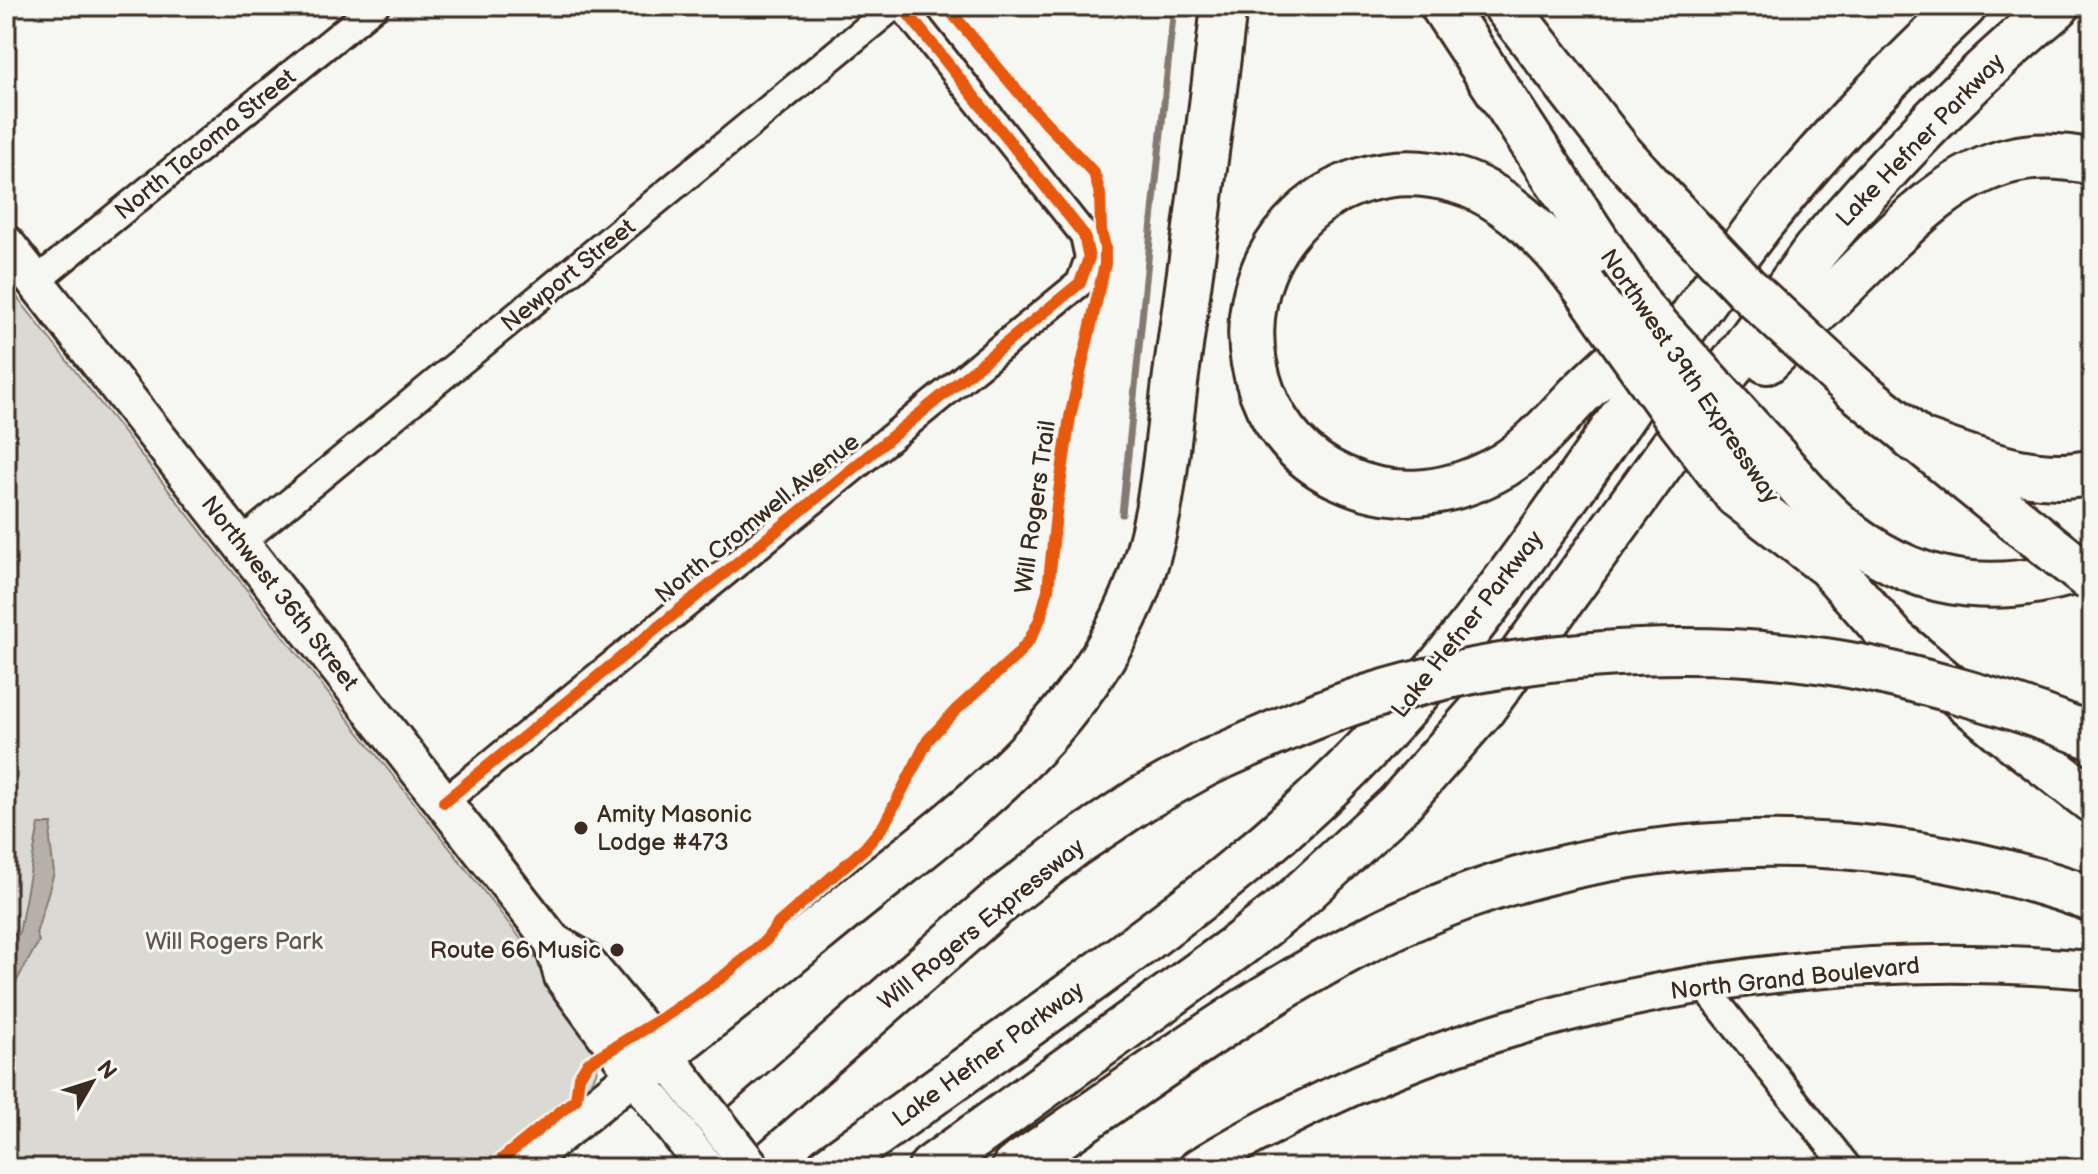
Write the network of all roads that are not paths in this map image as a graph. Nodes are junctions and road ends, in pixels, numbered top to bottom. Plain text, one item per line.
1 (375, 6) edge
2 (894, 6) edge
3 (902, 6) edge
4 (1224, 6) edge
5 (1443, 6) edge
6 (1506, 6) edge
7 (1964, 6) edge
8 (2057, 6) edge
9 (2092, 162) edge
10 (1753, 233) junction
11 (6, 244) edge
12 (1595, 270) junction
13 (35, 282) junction
14 (1914, 439) junction
15 (1663, 463) junction
16 (2092, 472) edge
17 (1756, 477) junction
18 (240, 543) junction
19 (2092, 566) edge
20 (2092, 580) edge
21 (2092, 737) edge
22 (2092, 800) edge
23 (444, 802) junction
24 (2092, 899) edge
25 (2092, 970) edge
26 (1703, 985) junction
27 (657, 1075) junction
28 (518, 1168) edge
29 (695, 1168) edge
30 (706, 1168) edge
31 (752, 1168) edge
32 (829, 1168) edge
33 (931, 1168) edge
34 (1014, 1168) edge
35 (1197, 1168) edge
36 (1848, 1168) edge

1 - 13 street, North Tacoma Street
2 - 18 street, Newport Street
3 - 23 street, North Cromwell Avenue
4 - 27 highway
5 - 12 highway, Northwest 39th Expressway
6 - 14 highway, bridge
7 - 10 highway, Lake Hefner Parkway
8 - 15 highway, Lake Hefner Parkway
9 - 15 highway
10 - 12 highway
10 - 32 highway, Lake Hefner Parkway
11 - 13 main road, Northwest 36th Street
12 - 17 highway, Northwest 39th Expressway, bridge
12 - 17 highway, bridge
13 - 18 main road, Northwest 36th Street
14 - 16 highway
14 - 20 highway, bridge
15 - 33 highway, Lake Hefner Parkway
17 - 19 highway
17 - 22 highway
18 - 23 main road, Northwest 36th Street
21 - 29 highway, Will Rogers Expressway, bridge
23 - 27 main road, Northwest 36th Street
24 - 34 highway
25 - 26 main road, North Grand Boulevard
26 - 35 main road, North Grand Boulevard
26 - 36 street
27 - 28 main road
27 - 30 main road, Northwest 36th Street, bridge
27 - 31 main road, Northwest 36th Street, bridge

